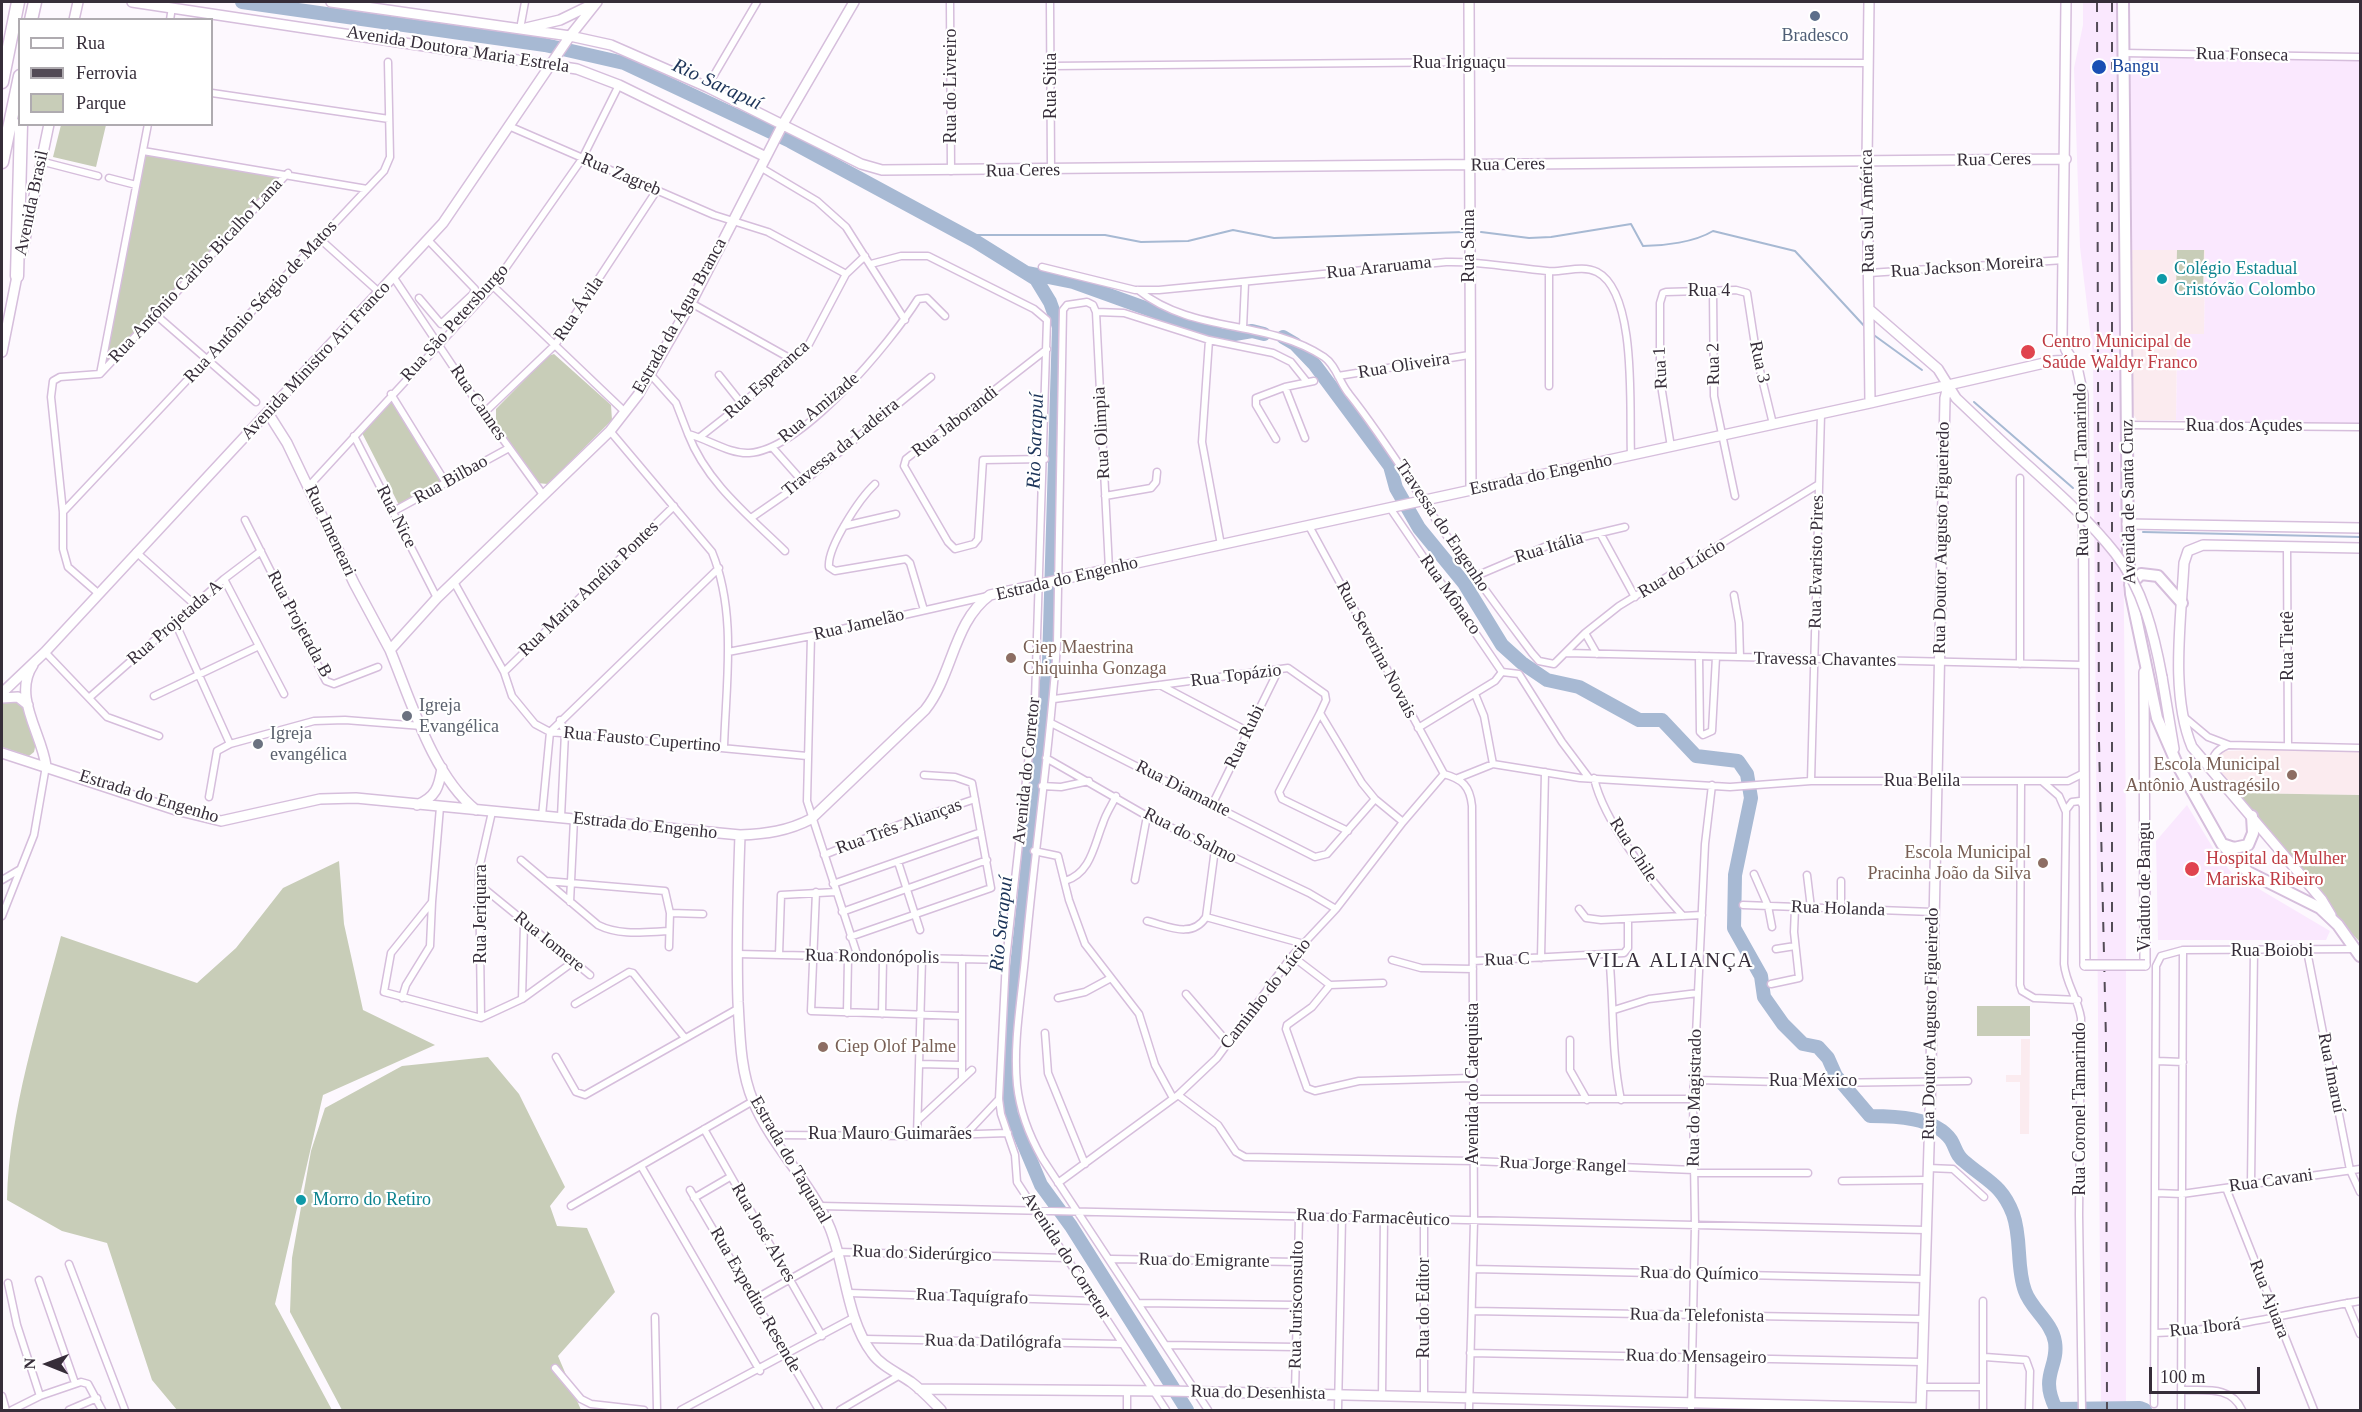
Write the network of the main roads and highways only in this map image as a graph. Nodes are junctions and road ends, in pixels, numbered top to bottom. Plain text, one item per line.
1 (18, 2) edge
2 (35, 2) edge
3 (2123, 2) edge
4 (32, 18) edge
5 (3, 72) edge
6 (2, 82) edge
7 (18, 86) edge
8 (21, 126) edge
9 (2, 162) edge
10 (17, 276) road end
11 (2130, 585) junction
12 (2182, 603) road end
13 (2252, 816) road end
14 (2222, 844) junction
15 (2359, 952) edge

1 - 5 highway
2 - 4 highway
3 - 11 main road, Avenida de Santa Cruz
5 - 6 highway
7 - 9 highway
8 - 10 highway
11 - 12 main road
11 - 14 main road, Avenida de Santa Cruz
13 - 14 main road
14 - 15 main road, Avenida de Santa Cruz

